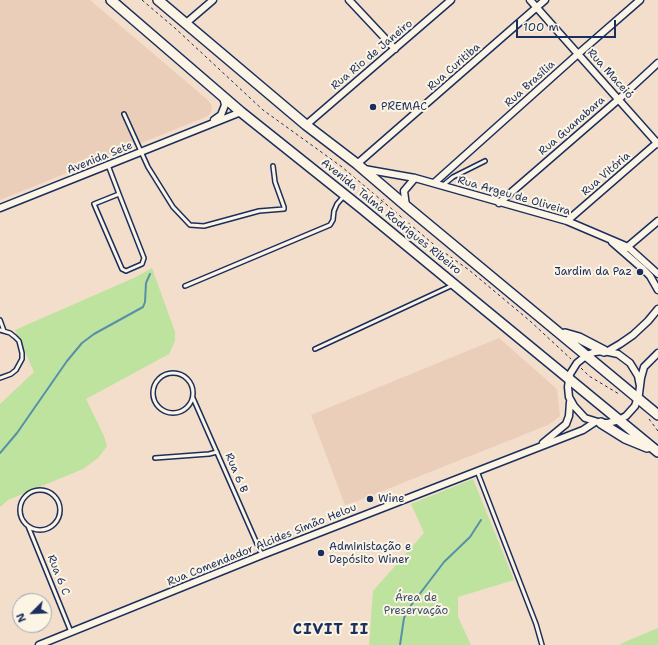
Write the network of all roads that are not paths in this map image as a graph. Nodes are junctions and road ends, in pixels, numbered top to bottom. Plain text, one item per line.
1 (111, 0) edge
2 (158, 0) edge
3 (213, 0) edge
4 (359, 0) edge
5 (451, 0) edge
6 (530, 0) edge
7 (546, 0) edge
8 (640, 0) edge
9 (351, 3) edge
10 (537, 8) junction
11 (185, 24) junction
12 (395, 49) junction
13 (578, 54) junction
14 (658, 63) edge
15 (223, 96) junction
16 (619, 99) junction
17 (241, 112) junction
18 (124, 114) dead end
19 (306, 125) junction
20 (207, 126) junction
21 (658, 143) edge
22 (141, 152) junction
23 (485, 161) dead end
24 (108, 165) junction
25 (273, 166) dead end
26 (360, 166) junction
27 (415, 178) junction
28 (434, 183) junction
29 (442, 186) junction
30 (119, 194) junction
31 (345, 195) junction
32 (499, 203) junction
33 (406, 206) junction
34 (0, 208) edge
35 (567, 221) junction
36 (658, 221) edge
37 (606, 237) junction
38 (628, 247) junction
39 (622, 252) junction
40 (658, 274) edge
41 (454, 284) junction
42 (186, 286) dead end
43 (658, 290) edge
44 (658, 308) edge
45 (0, 320) edge
46 (2, 331) edge
47 (559, 332) junction
48 (315, 349) dead end
49 (606, 351) junction
50 (658, 353) edge
51 (587, 355) junction
52 (0, 378) edge
53 (569, 378) junction
54 (640, 386) junction
55 (569, 396) junction
56 (193, 398) junction
57 (638, 398) junction
58 (658, 415) edge
59 (619, 420) junction
60 (598, 423) junction
61 (538, 448) junction
62 (217, 452) junction
63 (657, 452) edge
64 (155, 458) dead end
65 (476, 471) junction
66 (28, 526) junction
67 (262, 555) junction
68 (71, 632) junction
69 (39, 645) edge
70 (542, 645) edge

1 - 15 main road, Avenida Talma Rodrigues Ribeiro
2 - 11 main road, Avenida Talma Rodrigues Ribeiro
3 - 11 street
4 - 9 street
5 - 12 street, Rua Rio de Janeiro
6 - 10 street, Rua Maceió
7 - 10 street, Rua Curitiba
8 - 13 street, Rua Brasília
9 - 12 street
10 - 13 street, Rua Maceió
10 - 26 street, Rua Curitiba
11 - 19 main road, Avenida Talma Rodrigues Ribeiro
12 - 19 street, Rua Rio de Janeiro
13 - 16 street, Rua Maceió
13 - 28 street, Rua Brasília
14 - 16 street, Rua Guanabara
15 - 17 main road, Avenida Talma Rodrigues Ribeiro
15 - 20 street, Avenida Sete
16 - 21 street, Rua Maceió
16 - 32 street, Rua Guanabara
17 - 20 street, Avenida Sete
17 - 31 main road, Avenida Talma Rodrigues Ribeiro
18 - 22 lane
19 - 26 main road, Avenida Talma Rodrigues Ribeiro
20 - 22 street, Avenida Sete
21 - 35 street, Rua Vitória
22 - 24 street, Avenida Sete
22 - 25 lane
23 - 29 lane
24 - 30 lane
24 - 34 street, Avenida Sete
26 - 27 street, Rua Argeu de Oliveira
26 - 33 main road, Avenida Talma Rodrigues Ribeiro
27 - 28 street, Rua Argeu de Oliveira
27 - 33 street
28 - 29 street, Rua Argeu de Oliveira
29 - 32 street, Rua Argeu de Oliveira
30 - 30 lane
31 - 41 main road, Avenida Talma Rodrigues Ribeiro
31 - 42 lane
32 - 35 street, Rua Argeu de Oliveira
33 - 47 main road, Avenida Talma Rodrigues Ribeiro
35 - 37 street, Rua Argeu de Oliveira
36 - 38 street
37 - 38 street, Rua Argeu de Oliveira
37 - 39 street
38 - 39 street
38 - 40 street, Rua Argeu de Oliveira
39 - 43 street
41 - 48 lane
41 - 53 main road, Avenida Talma Rodrigues Ribeiro
44 - 49 street
45 - 46 lane
46 - 52 lane
47 - 49 main road
47 - 51 main road, Avenida Talma Rodrigues Ribeiro
49 - 51 street
49 - 54 street
50 - 54 street
51 - 53 street
51 - 57 main road, Avenida Talma Rodrigues Ribeiro
53 - 55 street, Rua Comendador Alcides Simão Helou
53 - 59 main road, Avenida Talma Rodrigues Ribeiro
54 - 57 street
55 - 60 street
55 - 61 street, Rua Comendador Alcides Simão Helou
56 - 56 lane, Rua 6 B
56 - 62 lane, Rua 6 B
57 - 58 main road, Avenida Talma Rodrigues Ribeiro
57 - 59 street
59 - 60 street
59 - 63 main road, Avenida Talma Rodrigues Ribeiro
60 - 61 street, Rua Comendador Alcides Simão Helou
60 - 63 main road
61 - 65 street, Rua Comendador Alcides Simão Helou
62 - 64 lane
62 - 67 lane, Rua 6 B
65 - 67 street, Rua Comendador Alcides Simão Helou
65 - 70 lane
66 - 66 lane, Rua 6 C
66 - 68 lane, Rua 6 C
67 - 68 street, Rua Comendador Alcides Simão Helou
68 - 69 street, Rua Comendador Alcides Simão Helou

